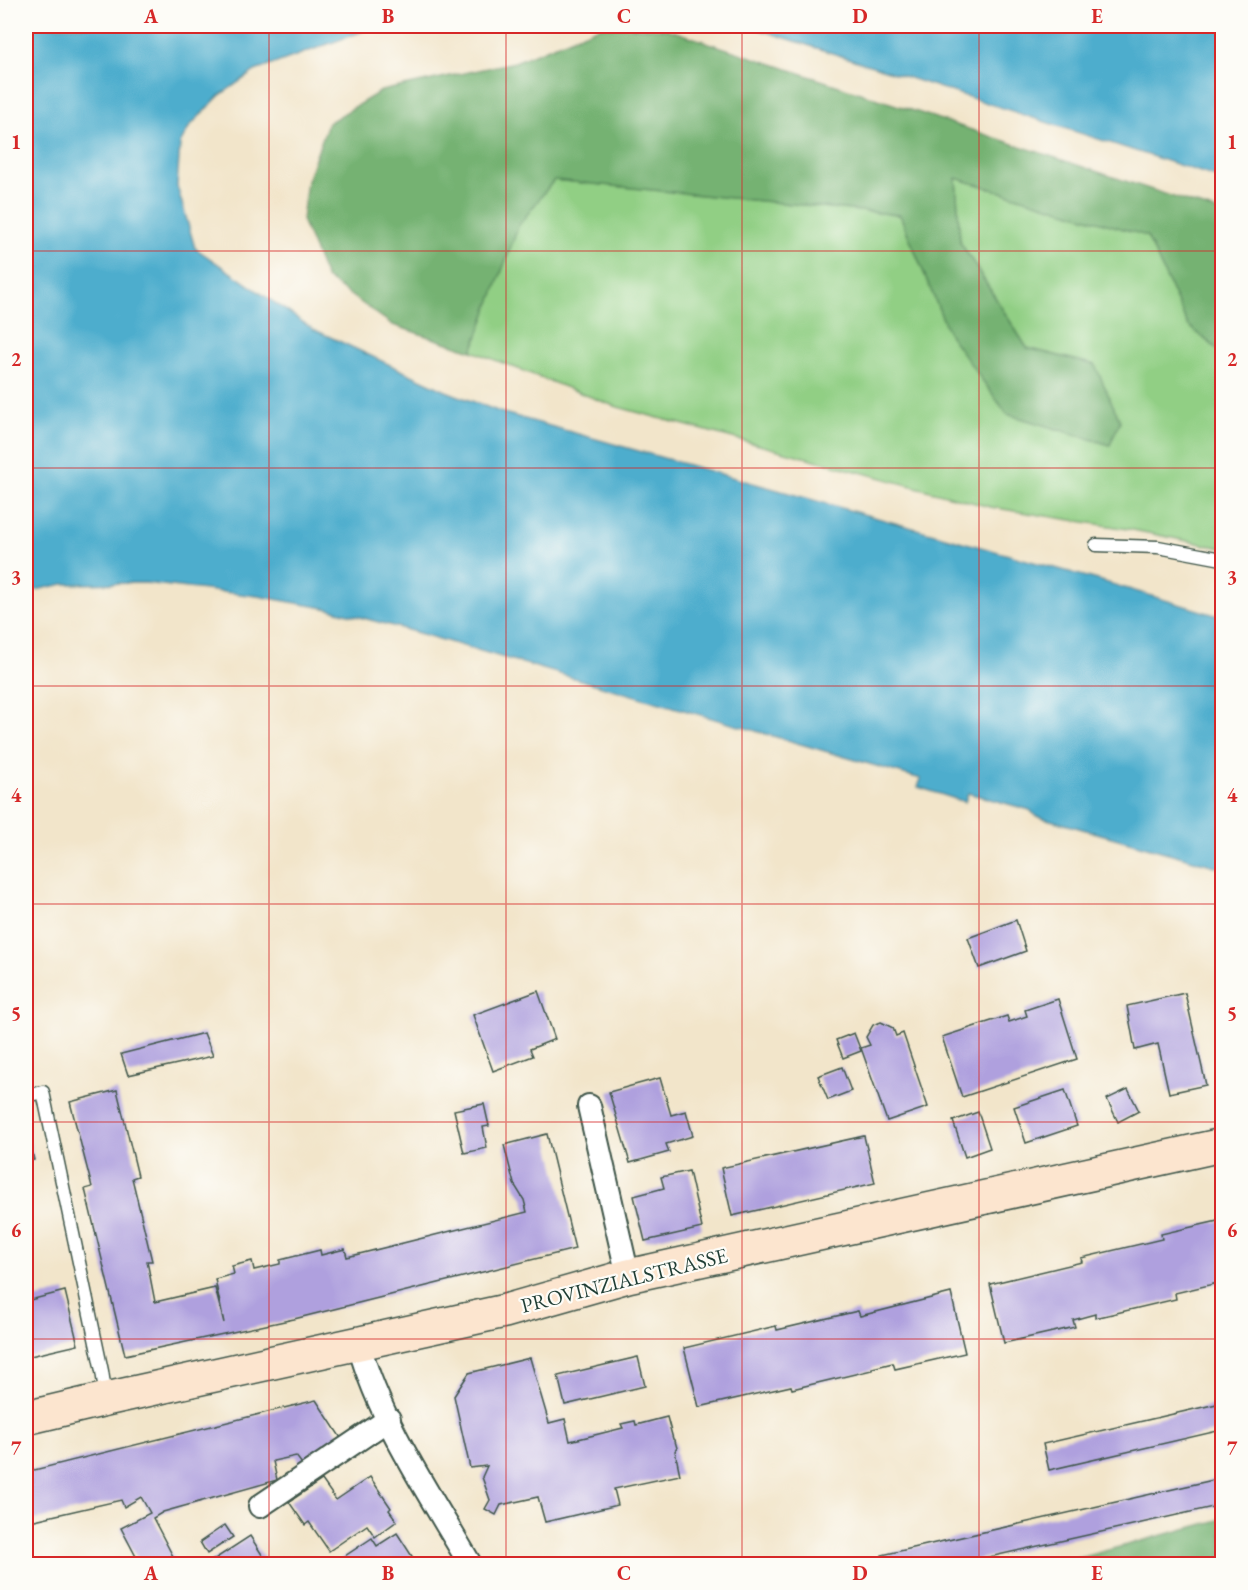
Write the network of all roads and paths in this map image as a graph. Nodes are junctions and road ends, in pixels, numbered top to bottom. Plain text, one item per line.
1 (1096, 545) dead end
2 (1222, 559) edge
3 (26, 1096) edge
4 (589, 1106) dead end
5 (1222, 1145) edge
6 (628, 1276) junction
7 (359, 1345) junction
8 (106, 1399) junction
9 (26, 1418) edge
10 (389, 1419) junction
11 (260, 1506) dead end
12 (470, 1564) edge

1 - 2 lane
3 - 8 lane
4 - 6 street
5 - 6 main road, PROVINZIALSTRASSE
6 - 7 main road, PROVINZIALSTRASSE
7 - 8 main road, PROVINZIALSTRASSE
7 - 10 street
8 - 9 main road, PROVINZIALSTRASSE
10 - 11 street
10 - 12 street

